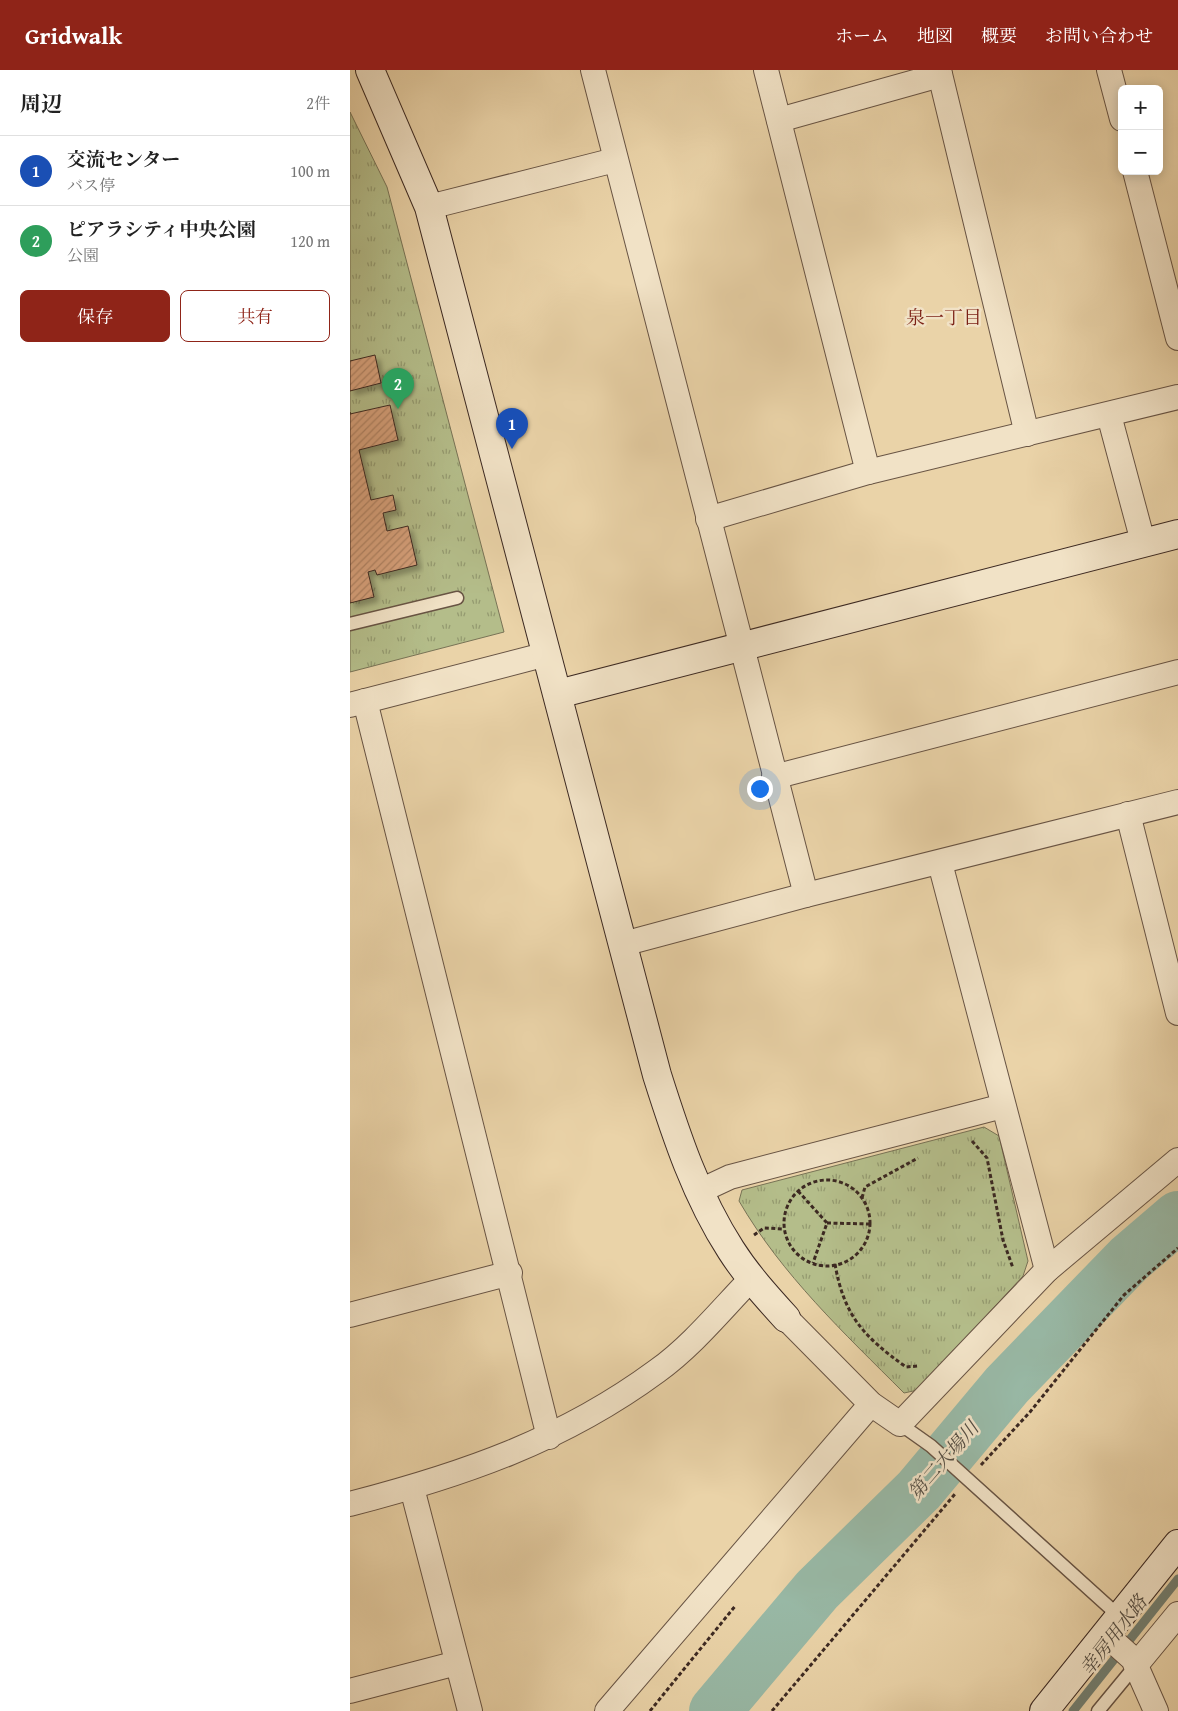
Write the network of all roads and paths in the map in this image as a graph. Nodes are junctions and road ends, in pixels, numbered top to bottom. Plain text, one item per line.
1 (370, 70) edge
2 (593, 70) edge
3 (766, 70) edge
4 (1109, 70) edge
5 (939, 72) edge
6 (1118, 104) edge
7 (779, 120) junction
8 (615, 160) junction
9 (1136, 175) edge
10 (429, 207) junction
11 (1178, 338) edge
12 (1178, 397) edge
13 (1109, 415) junction
14 (1027, 434) junction
15 (868, 472) junction
16 (708, 519) junction
17 (1178, 534) edge
18 (1143, 542) junction
19 (457, 598) dead end
20 (350, 624) edge
21 (741, 647) junction
22 (547, 654) junction
23 (1178, 672) edge
24 (558, 694) junction
25 (358, 703) edge
26 (774, 778) junction
27 (1178, 802) edge
28 (1128, 814) junction
29 (940, 863) junction
30 (806, 895) junction
31 (623, 944) junction
32 (1178, 1012) edge
33 (1003, 1106) junction
34 (964, 1140) dead end
35 (921, 1157) dead end
36 (1178, 1160) edge
37 (700, 1191) junction
38 (798, 1191) junction
39 (862, 1198) junction
40 (827, 1223) junction
41 (869, 1224) junction
42 (784, 1230) junction
43 (750, 1238) dead end
44 (813, 1263) junction
45 (835, 1264) junction
46 (1013, 1270) dead end
47 (1047, 1270) junction
48 (510, 1273) junction
49 (751, 1279) junction
50 (350, 1315) edge
51 (786, 1318) joint
52 (921, 1366) dead end
53 (871, 1404) junction
54 (900, 1424) junction
55 (550, 1437) junction
56 (412, 1488) junction
57 (350, 1504) edge
58 (1178, 1544) edge
59 (1178, 1614) edge
60 (1113, 1626) junction
61 (1135, 1662) junction
62 (457, 1663) junction
63 (350, 1691) edge
64 (470, 1711) edge
65 (607, 1711) edge
66 (1044, 1711) edge
67 (1098, 1711) edge
68 (1156, 1711) edge

1 - 10 street
2 - 8 street
3 - 7 street
4 - 6 street
5 - 7 street
5 - 14 street
7 - 15 street
8 - 10 street
8 - 16 street
9 - 11 street
10 - 22 street
12 - 13 street
13 - 14 street
13 - 18 street
14 - 15 street
15 - 16 street
16 - 21 street
17 - 18 street
18 - 21 street
19 - 20 lane
21 - 24 street
21 - 26 street
22 - 24 street
22 - 25 street
23 - 26 street
24 - 31 street
25 - 48 street
26 - 30 street
27 - 28 street
28 - 29 street
28 - 32 street
29 - 30 street
29 - 33 street
30 - 31 street
31 - 37 street
33 - 37 street
33 - 47 street
34 - 46 path
35 - 39 path
36 - 47 street
37 - 49 street
38 - 39 path
38 - 40 path
38 - 42 path
39 - 41 path
40 - 41 path
40 - 44 path
41 - 45 path
42 - 43 path
42 - 44 path
44 - 45 path
45 - 52 path
47 - 54 street
48 - 50 street
48 - 55 street
49 - 51 street
49 - 55 street
51 - 53 street
53 - 54 street
53 - 65 street
54 - 60 lane
55 - 56 street
56 - 57 street
56 - 62 street
58 - 60 street
59 - 61 street
60 - 61 street
60 - 66 street
61 - 67 lane
61 - 68 street
62 - 63 street
62 - 64 street

